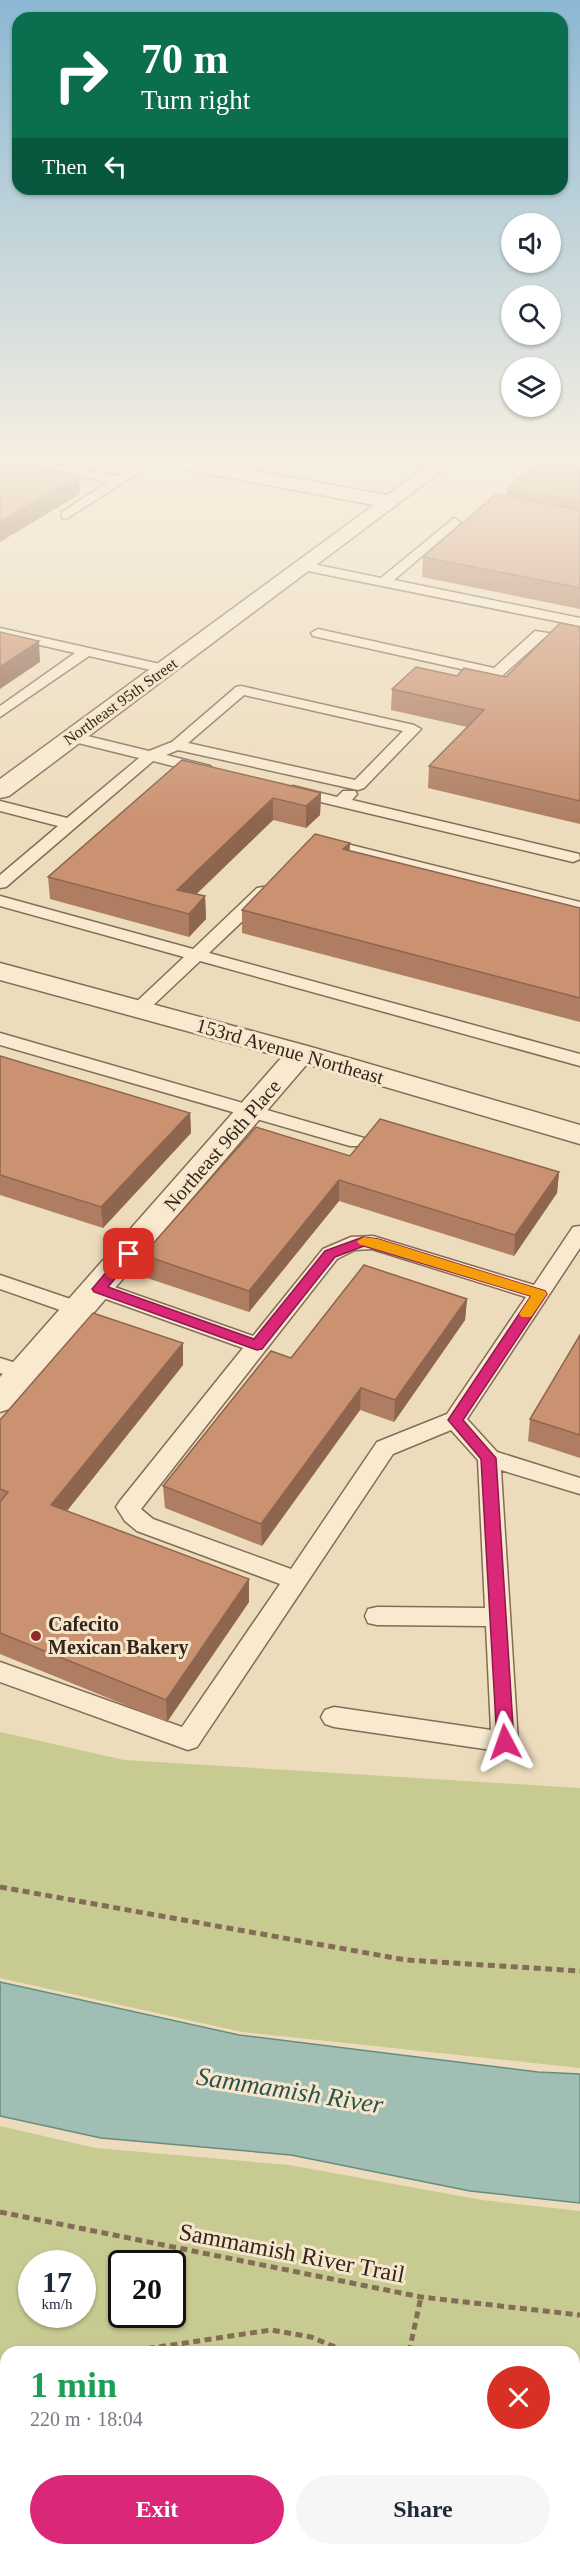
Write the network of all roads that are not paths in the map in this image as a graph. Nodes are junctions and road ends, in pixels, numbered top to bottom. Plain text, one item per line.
1 (281, 582) edge
2 (391, 582) edge
3 (580, 622) edge
4 (0, 632) edge
5 (318, 633) dead end
6 (580, 642) edge
7 (87, 651) junction
8 (164, 669) junction
9 (0, 712) edge
10 (71, 737) junction
11 (177, 745) junction
12 (150, 756) junction
13 (217, 772) edge
14 (358, 785) junction
15 (273, 786) edge
16 (0, 791) edge
17 (340, 802) junction
18 (0, 806) edge
19 (69, 824) junction
20 (311, 849) edge
21 (573, 857) dead end
22 (277, 878) edge
23 (0, 883) edge
24 (0, 901) edge
25 (580, 907) edge
26 (195, 956) junction
27 (0, 971) edge
28 (140, 1009) junction
29 (0, 1039) edge
30 (301, 1053) junction
31 (580, 1060) edge
32 (250, 1113) junction
33 (580, 1135) edge
34 (357, 1142) dead end
35 (580, 1232) edge
36 (0, 1281) edge
37 (540, 1294) junction
38 (89, 1300) junction
39 (257, 1345) junction
40 (12, 1369) edge
41 (0, 1400) edge
42 (455, 1420) junction
43 (489, 1458) junction
44 (580, 1486) edge
45 (296, 1580) junction
46 (377, 1616) dead end
47 (498, 1617) junction
48 (0, 1672) edge
49 (334, 1717) dead end

1 - 8 street, Northeast 95th Street
2 - 3 lane
4 - 7 lane
5 - 6 lane
7 - 8 lane
7 - 9 lane
8 - 10 street, Northeast 95th Street
10 - 12 lane
10 - 16 street, Northeast 95th Street
11 - 12 lane
11 - 14 lane
11 - 14 lane
12 - 13 lane
12 - 19 lane
14 - 17 lane
15 - 17 lane
17 - 21 lane
18 - 19 lane
19 - 23 lane
20 - 25 lane
22 - 26 lane
24 - 26 lane
26 - 28 lane
26 - 31 lane
27 - 28 street, 153rd Avenue Northeast
28 - 30 street, 153rd Avenue Northeast
29 - 32 lane
30 - 32 street, Northeast 96th Place
30 - 33 street, 153rd Avenue Northeast
32 - 34 lane
32 - 38 street, Northeast 96th Place
35 - 37 lane
36 - 38 lane
37 - 39 lane
37 - 42 lane
38 - 39 lane
38 - 40 street, Northeast 96th Place
39 - 45 lane
40 - 41 street, Northeast 96th Place
42 - 43 lane
42 - 45 lane
43 - 44 lane
43 - 47 lane
45 - 48 lane
46 - 47 lane
47 - 49 lane

